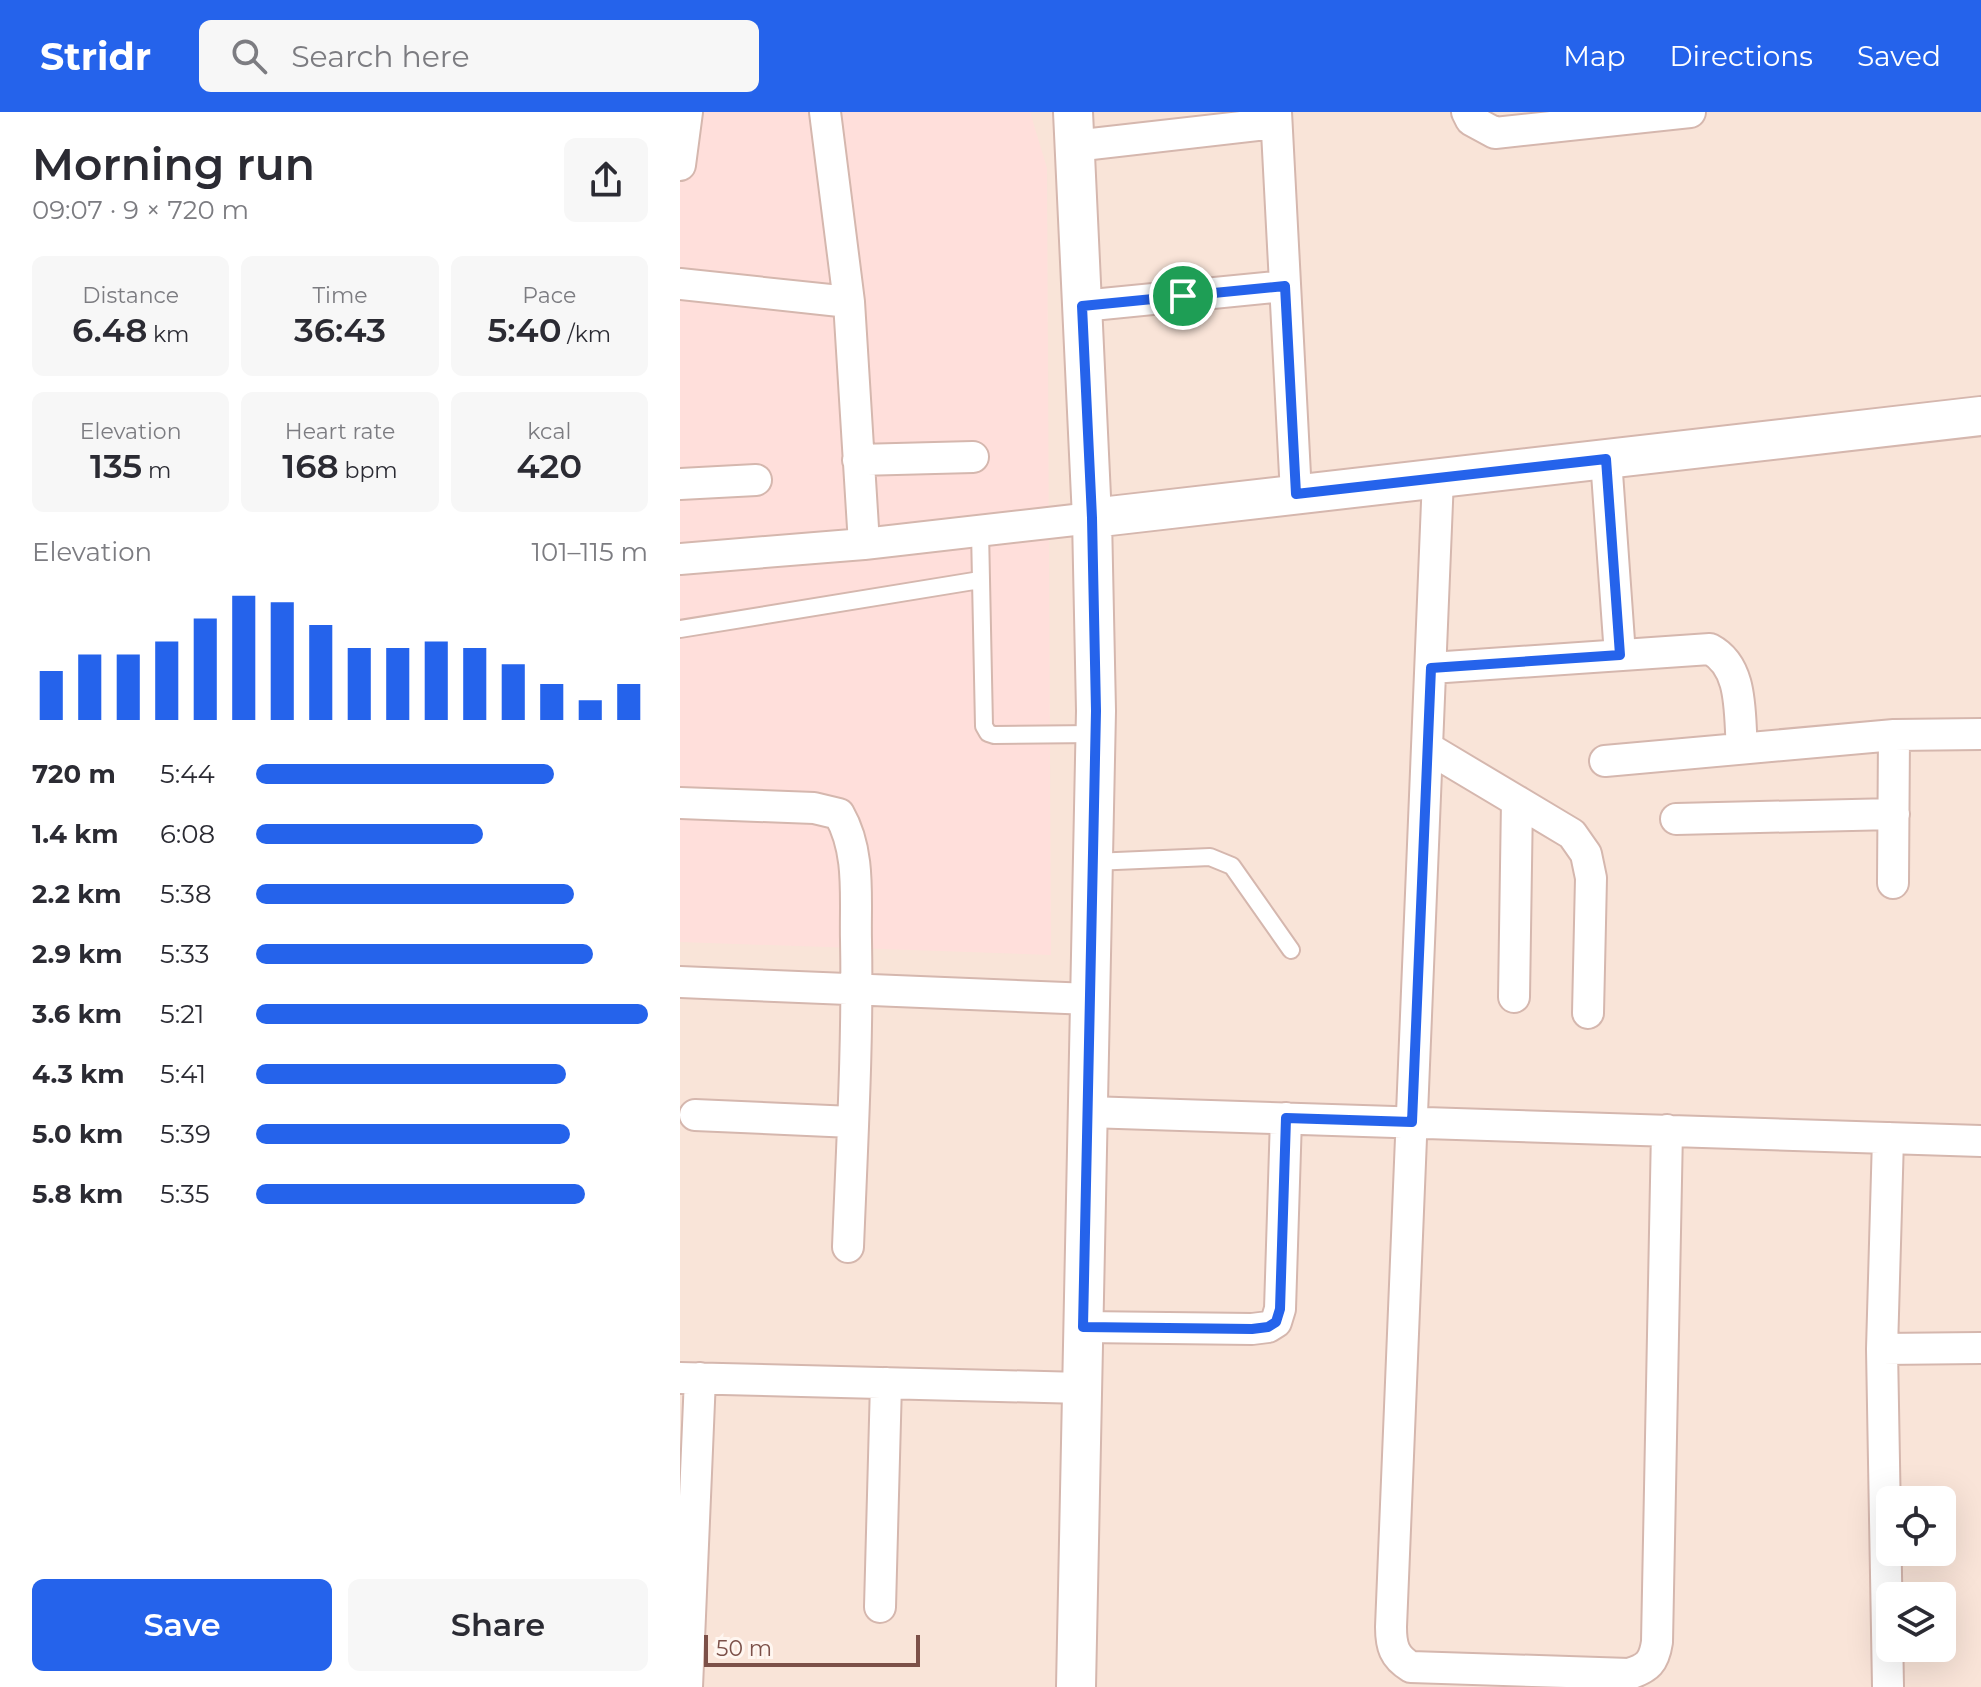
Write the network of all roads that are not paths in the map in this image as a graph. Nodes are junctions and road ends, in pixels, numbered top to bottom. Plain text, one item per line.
1 (687, 112) edge
2 (825, 112) edge
3 (1467, 112) edge
4 (1690, 112) edge
5 (1276, 117) edge
6 (1074, 129) edge
7 (680, 165) edge
8 (680, 284) edge
9 (1285, 286) junction
10 (849, 302) junction
11 (1082, 306) junction
12 (1981, 416) edge
13 (973, 457) dead end
14 (1606, 459) junction
15 (858, 460) junction
16 (1438, 478) junction
17 (756, 480) dead end
18 (680, 484) edge
19 (1296, 494) junction
20 (1092, 518) junction
21 (980, 531) junction
22 (864, 544) junction
23 (680, 559) edge
24 (980, 580) junction
25 (680, 629) edge
26 (1620, 655) junction
27 (1431, 668) junction
28 (1096, 734) junction
29 (1981, 734) edge
30 (1894, 735) junction
31 (1428, 748) junction
32 (1742, 748) junction
33 (1605, 761) dead end
34 (1517, 801) junction
35 (680, 803) edge
36 (1894, 814) junction
37 (1676, 819) dead end
38 (1093, 862) junction
39 (1893, 883) dead end
40 (1291, 950) dead end
41 (680, 982) edge
42 (857, 989) junction
43 (1514, 997) dead end
44 (1090, 999) junction
45 (1588, 1013) dead end
46 (1088, 1112) junction
47 (695, 1115) dead end
48 (1286, 1118) junction
49 (852, 1122) junction
50 (1412, 1122) junction
51 (1667, 1130) junction
52 (1888, 1138) junction
53 (1981, 1141) edge
54 (848, 1247) dead end
55 (1083, 1327) junction
56 (1981, 1348) edge
57 (1882, 1349) junction
58 (690, 1378) edge
59 (886, 1383) junction
60 (1082, 1388) junction
61 (880, 1607) dead end
62 (684, 1653) edge
63 (1510, 1679) edge
64 (687, 1687) edge
65 (1076, 1687) edge
66 (1888, 1687) edge

1 - 7 street
2 - 10 street
3 - 4 street
5 - 6 street
5 - 9 street
6 - 11 street
8 - 10 street
9 - 11 street
9 - 19 street
10 - 15 street
11 - 20 street
12 - 14 street
13 - 15 street
14 - 16 street
14 - 26 street
15 - 22 street
16 - 19 street
16 - 27 street
17 - 18 street
19 - 20 street
20 - 21 street
20 - 28 street
21 - 22 street
21 - 24 lane
22 - 23 street
24 - 25 lane
24 - 28 lane
26 - 27 street
26 - 32 street
27 - 31 street
28 - 38 street
29 - 30 street
30 - 32 street
30 - 36 street
31 - 34 street
31 - 50 street
32 - 33 street
34 - 43 street
34 - 45 street
35 - 42 street
36 - 37 street
36 - 39 street
38 - 40 lane
38 - 44 street
41 - 42 street
42 - 44 street
42 - 49 street
44 - 46 street
46 - 48 street
46 - 55 street
47 - 49 street
48 - 50 street
48 - 55 street
49 - 54 street
50 - 51 street
50 - 63 street
51 - 52 street
51 - 63 street
52 - 53 street
52 - 57 street
55 - 60 street
56 - 57 street
57 - 66 street
58 - 59 street
58 - 62 street
59 - 60 street
59 - 61 street
60 - 65 street
62 - 64 street

